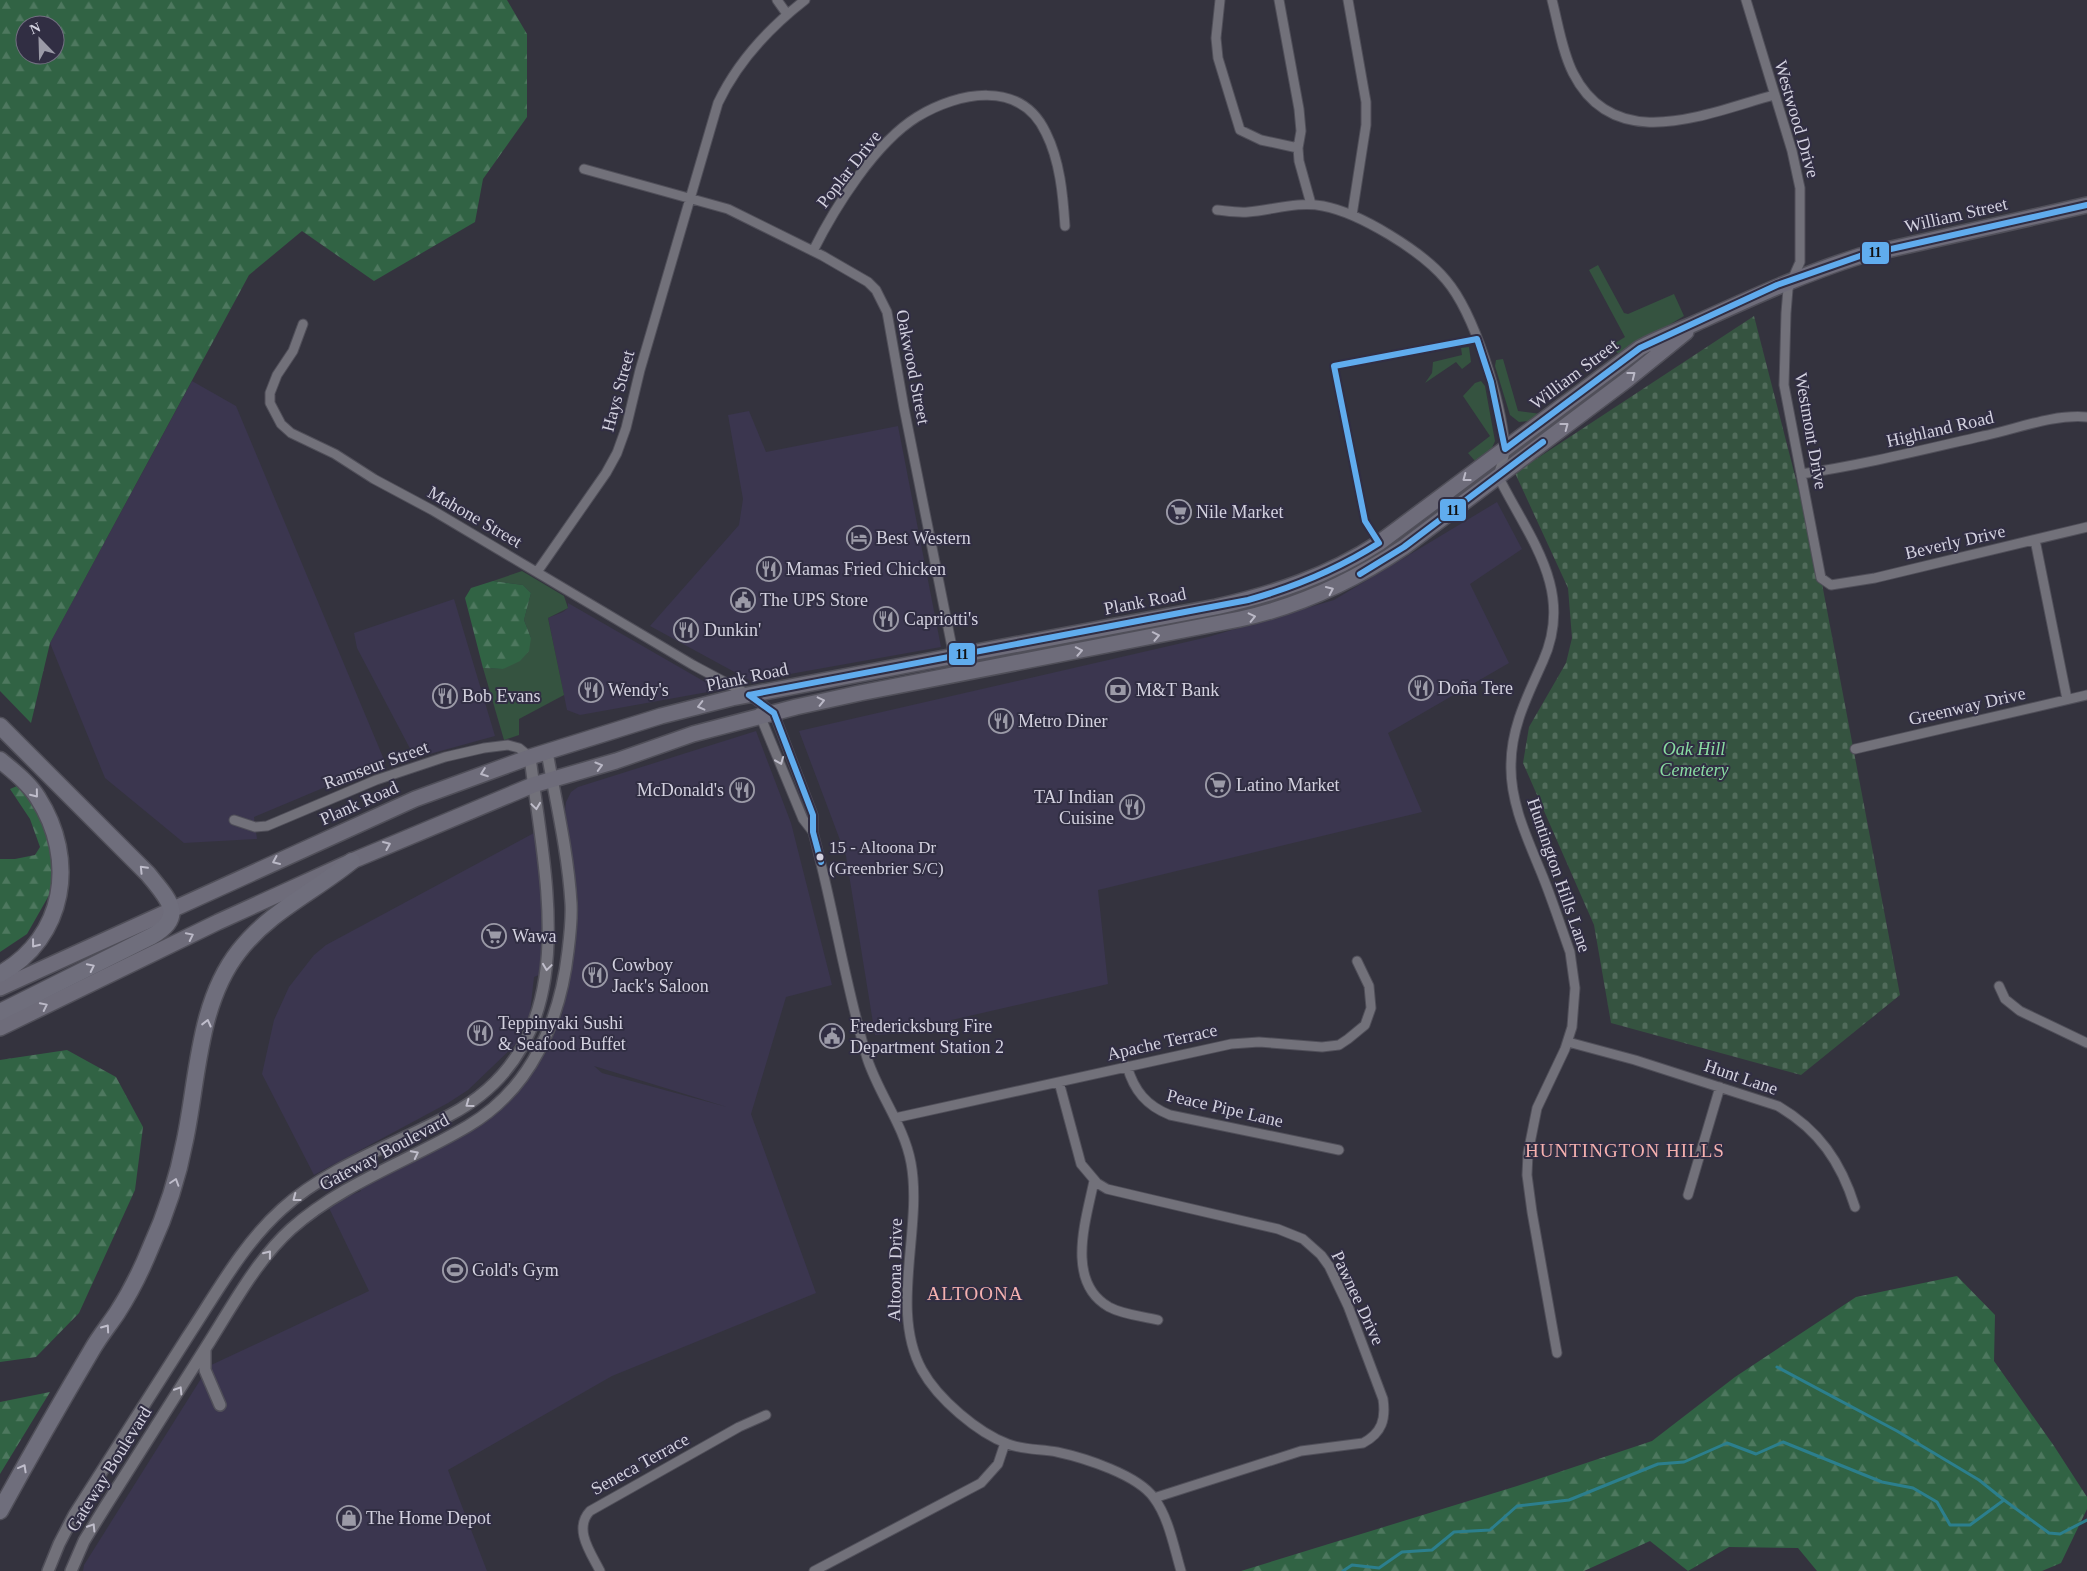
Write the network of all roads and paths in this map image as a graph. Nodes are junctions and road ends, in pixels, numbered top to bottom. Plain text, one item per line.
1 (777, 0) edge
2 (806, 0) edge
3 (1220, 0) edge
4 (1280, 0) edge
5 (1348, 0) edge
6 (1552, 0) edge
7 (1746, 0) edge
8 (788, 14) junction
9 (1774, 95) junction
10 (1298, 148) junction
11 (584, 169) dead end
12 (689, 198) junction
13 (1311, 204) junction
14 (2087, 205) edge
15 (1218, 210) dead end
16 (1352, 215) junction
17 (1065, 226) dead end
18 (813, 251) junction
19 (1794, 278) junction
20 (1696, 323) junction
21 (303, 324) dead end
22 (2087, 417) edge
23 (1505, 449) junction
24 (1800, 474) junction
25 (1498, 476) junction
26 (2087, 527) edge
27 (2035, 540) junction
28 (537, 572) junction
29 (1831, 585) joint
30 (1079, 633) junction
31 (1018, 644) junction
32 (1050, 656) junction
33 (954, 657) junction
34 (998, 666) junction
35 (749, 695) junction
36 (2087, 695) edge
37 (2067, 699) junction
38 (768, 714) junction
39 (0, 726) edge
40 (1855, 749) dead end
41 (548, 752) junction
42 (530, 757) junction
43 (0, 760) edge
44 (552, 780) junction
45 (533, 786) junction
46 (234, 820) dead end
47 (352, 861) junction
48 (171, 908) junction
49 (1357, 961) dead end
50 (0, 974) edge
51 (1999, 986) dead end
52 (0, 988) edge
53 (0, 1012) edge
54 (0, 1028) edge
55 (1568, 1042) junction
56 (2087, 1043) edge
57 (1127, 1066) junction
58 (1059, 1082) junction
59 (1720, 1087) junction
60 (895, 1118) junction
61 (1339, 1150) dead end
62 (1094, 1181) junction
63 (1688, 1195) dead end
64 (1856, 1207) dead end
65 (1158, 1320) dead end
66 (205, 1349) junction
67 (1557, 1354) dead end
68 (220, 1405) dead end
69 (766, 1415) dead end
70 (1005, 1443) junction
71 (1154, 1498) junction
72 (0, 1511) edge
73 (48, 1571) edge
74 (71, 1571) edge
75 (600, 1571) edge
76 (814, 1571) edge
77 (1181, 1571) edge

1 - 8 street
2 - 8 street, Hays Street
3 - 10 street
4 - 10 street
5 - 16 street
6 - 9 street
7 - 9 street, Westwood Drive
8 - 12 street, Hays Street
9 - 19 street, Westwood Drive
10 - 13 street
11 - 12 street, Oakwood Street
12 - 18 street, Oakwood Street
12 - 28 street, Hays Street
13 - 15 street
13 - 16 street
14 - 19 highway, William Street
16 - 23 street
17 - 18 street, Poplar Drive
18 - 33 street, Oakwood Street
19 - 20 highway, William Street
19 - 24 street, Westmont Drive
20 - 23 highway, William Street
25 -> 20 highway, William Street
21 - 28 street, Mahone Street
22 - 24 street, Highland Road
23 - 25 street
23 -> 30 highway, Plank Road
24 - 29 street, Westmont Drive
32 -> 25 highway, Plank Road
25 - 55 street, Huntington Hills Lane
26 - 27 street, Beverly Drive
27 - 29 street, Beverly Drive
27 - 37 street
28 - 35 street, Mahone Street
30 - 31 highway, Plank Road
30 - 32 highway
31 - 33 highway, Plank Road
31 - 34 highway
32 - 34 highway, Plank Road
33 - 35 highway, Plank Road
38 -> 34 highway, Plank Road
35 - 38 street
35 -> 41 highway, Plank Road
36 - 37 street, Greenway Drive
37 - 40 street, Greenway Drive
44 -> 38 highway, Plank Road
38 - 60 street, Altoona Drive
48 -> 39 highway
41 - 42 highway, Plank Road
41 - 44 street, Gateway Boulevard
42 - 45 street, Gateway Boulevard
42 - 46 street, Ramseur Street
42 -> 48 highway, Plank Road
43 -> 50 highway
44 - 45 highway, Plank Road
66 -> 44 street, Gateway Boulevard
47 -> 45 highway, Plank Road
45 -> 73 street, Gateway Boulevard
54 -> 47 highway, Plank Road
72 -> 47 highway
48 - 52 highway, Plank Road
53 -> 48 highway
49 - 57 street, Apache Terrace
51 - 56 street
55 - 59 street, Hunt Lane
55 - 67 street, Huntington Hills Lane
57 - 58 street, Apache Terrace
57 - 61 street, Peace Pipe Lane
58 - 60 street, Apache Terrace
58 - 62 street
59 - 63 street
59 - 64 street, Hunt Lane
60 - 70 street, Altoona Drive
62 - 65 street
62 - 71 street, Pawnee Drive
66 - 68 street
74 -> 66 street, Gateway Boulevard
69 - 75 street, Seneca Terrace
70 - 71 street, Altoona Drive
70 - 76 street
71 - 77 street, Altoona Drive

